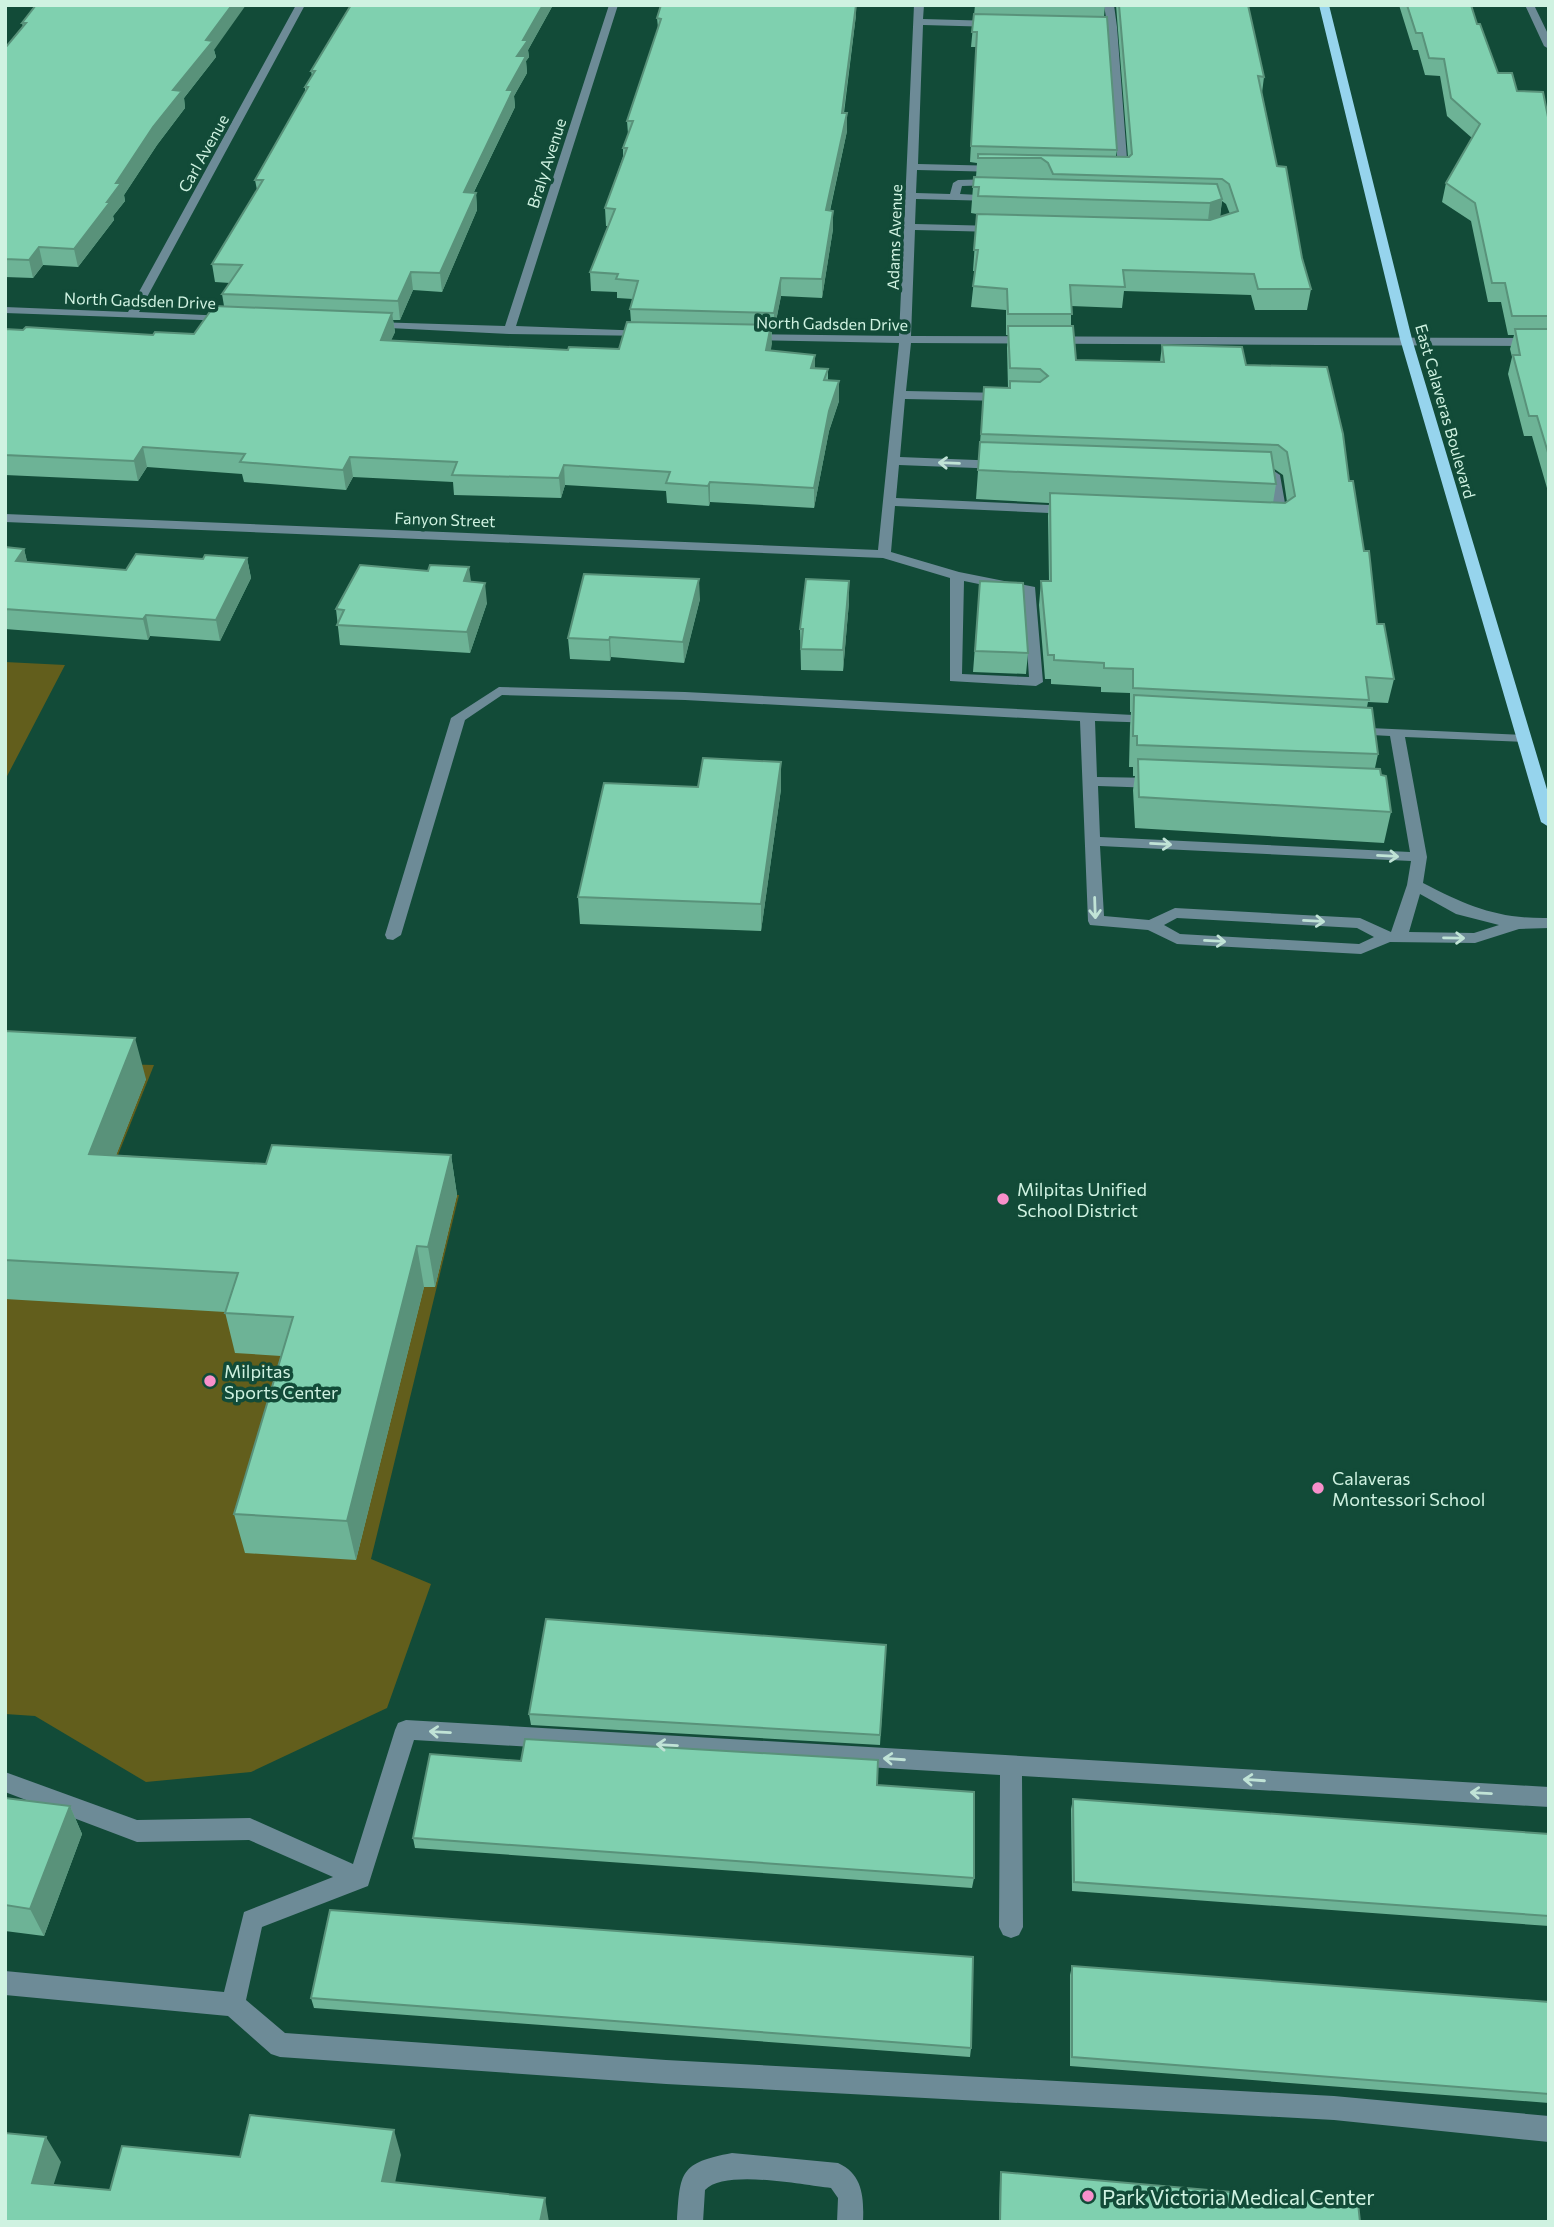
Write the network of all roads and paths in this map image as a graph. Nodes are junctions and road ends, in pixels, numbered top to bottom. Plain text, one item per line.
1 (301, 5) edge
2 (614, 5) edge
3 (919, 5) edge
4 (1109, 5) edge
5 (1324, 5) edge
6 (1529, 5) edge
7 (918, 22) junction
8 (1001, 24) edge
9 (1070, 26) edge
10 (1112, 27) junction
11 (1549, 46) edge
12 (912, 167) junction
13 (1018, 170) edge
14 (1110, 172) edge
15 (1014, 183) edge
16 (911, 195) junction
17 (954, 197) junction
18 (1005, 198) edge
19 (910, 227) junction
20 (1004, 229) edge
21 (5, 310) edge
22 (132, 315) junction
23 (244, 320) edge
24 (355, 325) edge
25 (509, 331) junction
26 (661, 335) edge
27 (731, 337) edge
28 (1406, 339) junction
29 (905, 341) junction
30 (1549, 342) edge
31 (900, 395) junction
32 (1024, 398) edge
33 (893, 461) junction
34 (1010, 465) edge
35 (1249, 474) edge
36 (889, 502) junction
37 (1085, 511) edge
38 (5, 518) edge
39 (1256, 518) edge
40 (884, 554) junction
41 (957, 576) junction
42 (1087, 716) junction
43 (1168, 720) edge
44 (1343, 729) edge
45 (1397, 732) junction
46 (1524, 739) junction
47 (1090, 780) junction
48 (1173, 784) edge
49 (1549, 822) edge
50 (1093, 841) junction
51 (1419, 858) junction
52 (1415, 885) junction
53 (1549, 923) edge
54 (1518, 924) junction
55 (1151, 925) junction
56 (393, 934) dead end
57 (1394, 937) junction
58 (1011, 1766) junction
59 (5, 1782) edge
60 (1549, 1797) edge
61 (360, 1878) junction
62 (1011, 1927) dead end
63 (5, 1983) edge
64 (233, 2005) junction
65 (1549, 2129) edge
66 (690, 2222) edge
67 (850, 2222) edge

1 - 22 street, Carl Avenue
2 - 25 street, Braly Avenue
3 - 7 street, Adams Avenue
4 - 10 street
5 - 28 main road, East Calaveras Boulevard
6 - 11 street
7 - 8 street
7 - 12 street, Adams Avenue
9 - 10 street
10 - 14 street
12 - 13 street
12 - 16 street, Adams Avenue
15 - 17 street
16 - 17 street
16 - 19 street, Adams Avenue
17 - 18 street
19 - 20 street
19 - 29 street, Adams Avenue
21 - 22 street, North Gadsden Drive
22 - 23 street, North Gadsden Drive
24 - 25 street
25 - 26 street
27 - 29 street, North Gadsden Drive
28 - 29 street, North Gadsden Drive
28 - 30 street, North Gadsden Drive
28 - 46 main road, East Calaveras Boulevard
29 - 31 street, Adams Avenue
31 - 32 street
31 - 33 street, Adams Avenue
34 -> 33 street
33 - 36 street, Adams Avenue
35 - 39 street
36 - 37 street
36 - 40 street, Adams Avenue
38 - 40 street, Fanyon Street
40 - 41 street, Fanyon Street
41 - 41 street, Fanyon Street
42 - 43 street
42 - 47 street
42 - 56 street
44 - 45 street
45 - 46 street
45 - 51 street
46 - 49 main road, East Calaveras Boulevard
47 - 48 street
47 - 50 street
50 -> 51 street
50 -> 55 street
51 - 52 street
52 - 54 street
52 - 57 street
53 - 54 street
57 -> 54 street
55 -> 57 street
55 -> 57 street
60 -> 58 street
58 -> 61 street
58 - 62 street
59 - 61 street
61 - 64 street
63 - 64 street
64 - 65 street
66 - 67 street

